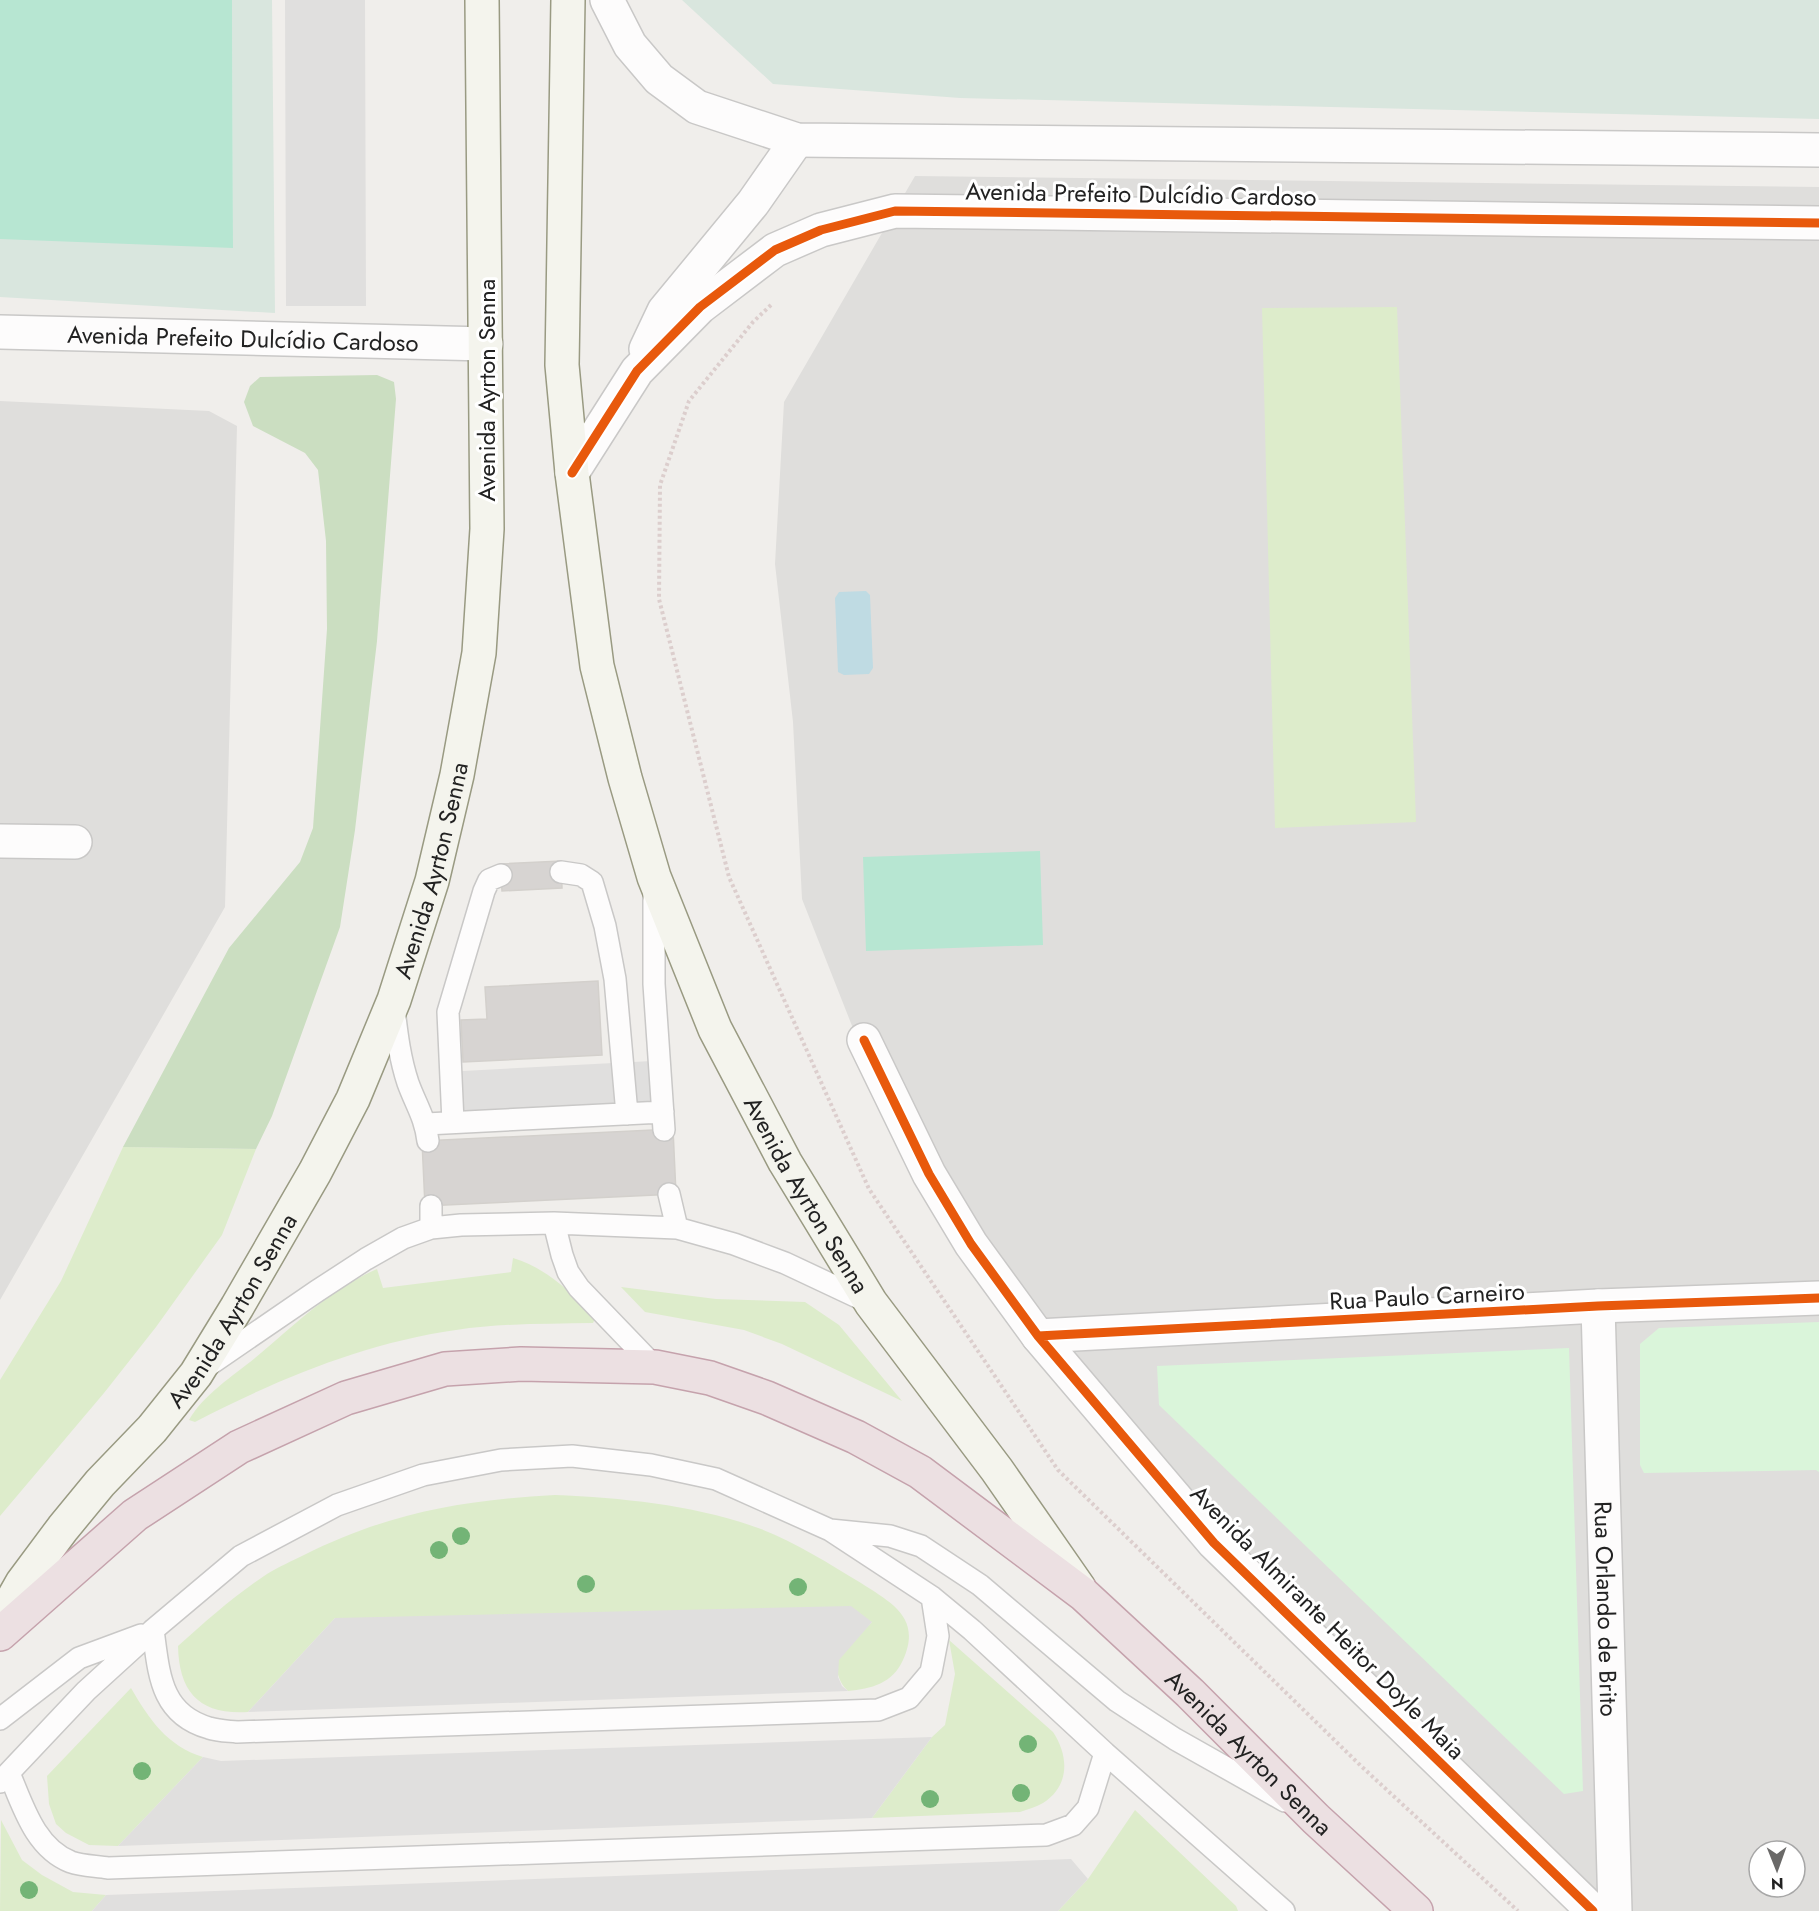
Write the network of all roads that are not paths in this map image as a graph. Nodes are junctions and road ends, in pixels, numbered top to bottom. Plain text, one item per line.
1 (482, 0) edge
2 (568, 0) edge
3 (607, 0) edge
4 (797, 140) junction
5 (1819, 150) edge
6 (1819, 223) edge
7 (0, 332) edge
8 (486, 344) junction
9 (637, 371) junction
10 (572, 473) junction
11 (0, 841) edge
12 (75, 842) dead end
13 (561, 872) dead end
14 (501, 875) dead end
15 (654, 877) junction
16 (394, 1000) junction
17 (864, 1040) dead end
18 (627, 1114) junction
19 (453, 1122) junction
20 (669, 1194) dead end
21 (431, 1206) dead end
22 (554, 1223) junction
23 (431, 1228) junction
24 (677, 1228) junction
25 (1819, 1298) edge
26 (871, 1303) junction
27 (1598, 1306) junction
28 (1038, 1336) junction
29 (655, 1367) junction
30 (196, 1374) junction
31 (830, 1530) junction
32 (1083, 1594) junction
33 (932, 1597) junction
34 (0, 1622) edge
35 (153, 1630) junction
36 (0, 1634) edge
37 (0, 1719) edge
38 (1104, 1753) junction
39 (4, 1777) edge
40 (1317, 1819) junction
41 (1274, 1907) edge
42 (1416, 1911) edge
43 (1593, 1911) edge
44 (1615, 1911) edge

1 - 8 main road, Avenida Ayrton Senna
2 - 10 main road, Avenida Ayrton Senna
3 - 4 street, Avenida Prefeito Dulcídio Cardoso
4 - 5 street, Avenida Prefeito Dulcídio Cardoso
4 - 9 street
6 - 9 street, Avenida Prefeito Dulcídio Cardoso
7 - 8 street, Avenida Prefeito Dulcídio Cardoso
8 - 16 main road, Avenida Ayrton Senna
9 - 10 street, Avenida Prefeito Dulcídio Cardoso
10 - 15 main road, Avenida Ayrton Senna
11 - 12 street
13 - 18 lane
14 - 19 lane
15 - 18 lane
15 - 26 main road, Avenida Ayrton Senna
16 - 19 lane
16 - 30 main road, Avenida Ayrton Senna
17 - 28 street, Avenida Almirante Heitor Doyle Maia
18 - 19 lane
20 - 24 lane
21 - 23 lane
22 - 23 lane
22 - 24 lane
22 - 29 lane
23 - 30 lane
24 - 26 lane
25 - 27 street, Rua Paulo Carneiro
26 - 32 main road, Avenida Ayrton Senna
27 - 28 street, Rua Paulo Carneiro
27 - 44 street, Rua Orlando de Brito
28 - 43 street, Avenida Almirante Heitor Doyle Maia
29 - 32 highway, Avenida Ayrton Senna
29 - 36 highway, Avenida Ayrton Senna
30 - 34 main road, Avenida Ayrton Senna
31 - 33 lane
31 - 35 lane
31 - 40 lane
32 - 40 highway, Avenida Ayrton Senna
33 - 35 lane
33 - 38 lane
35 - 37 lane
35 - 39 lane
38 - 39 lane
38 - 41 lane
40 - 42 highway, Avenida Ayrton Senna

